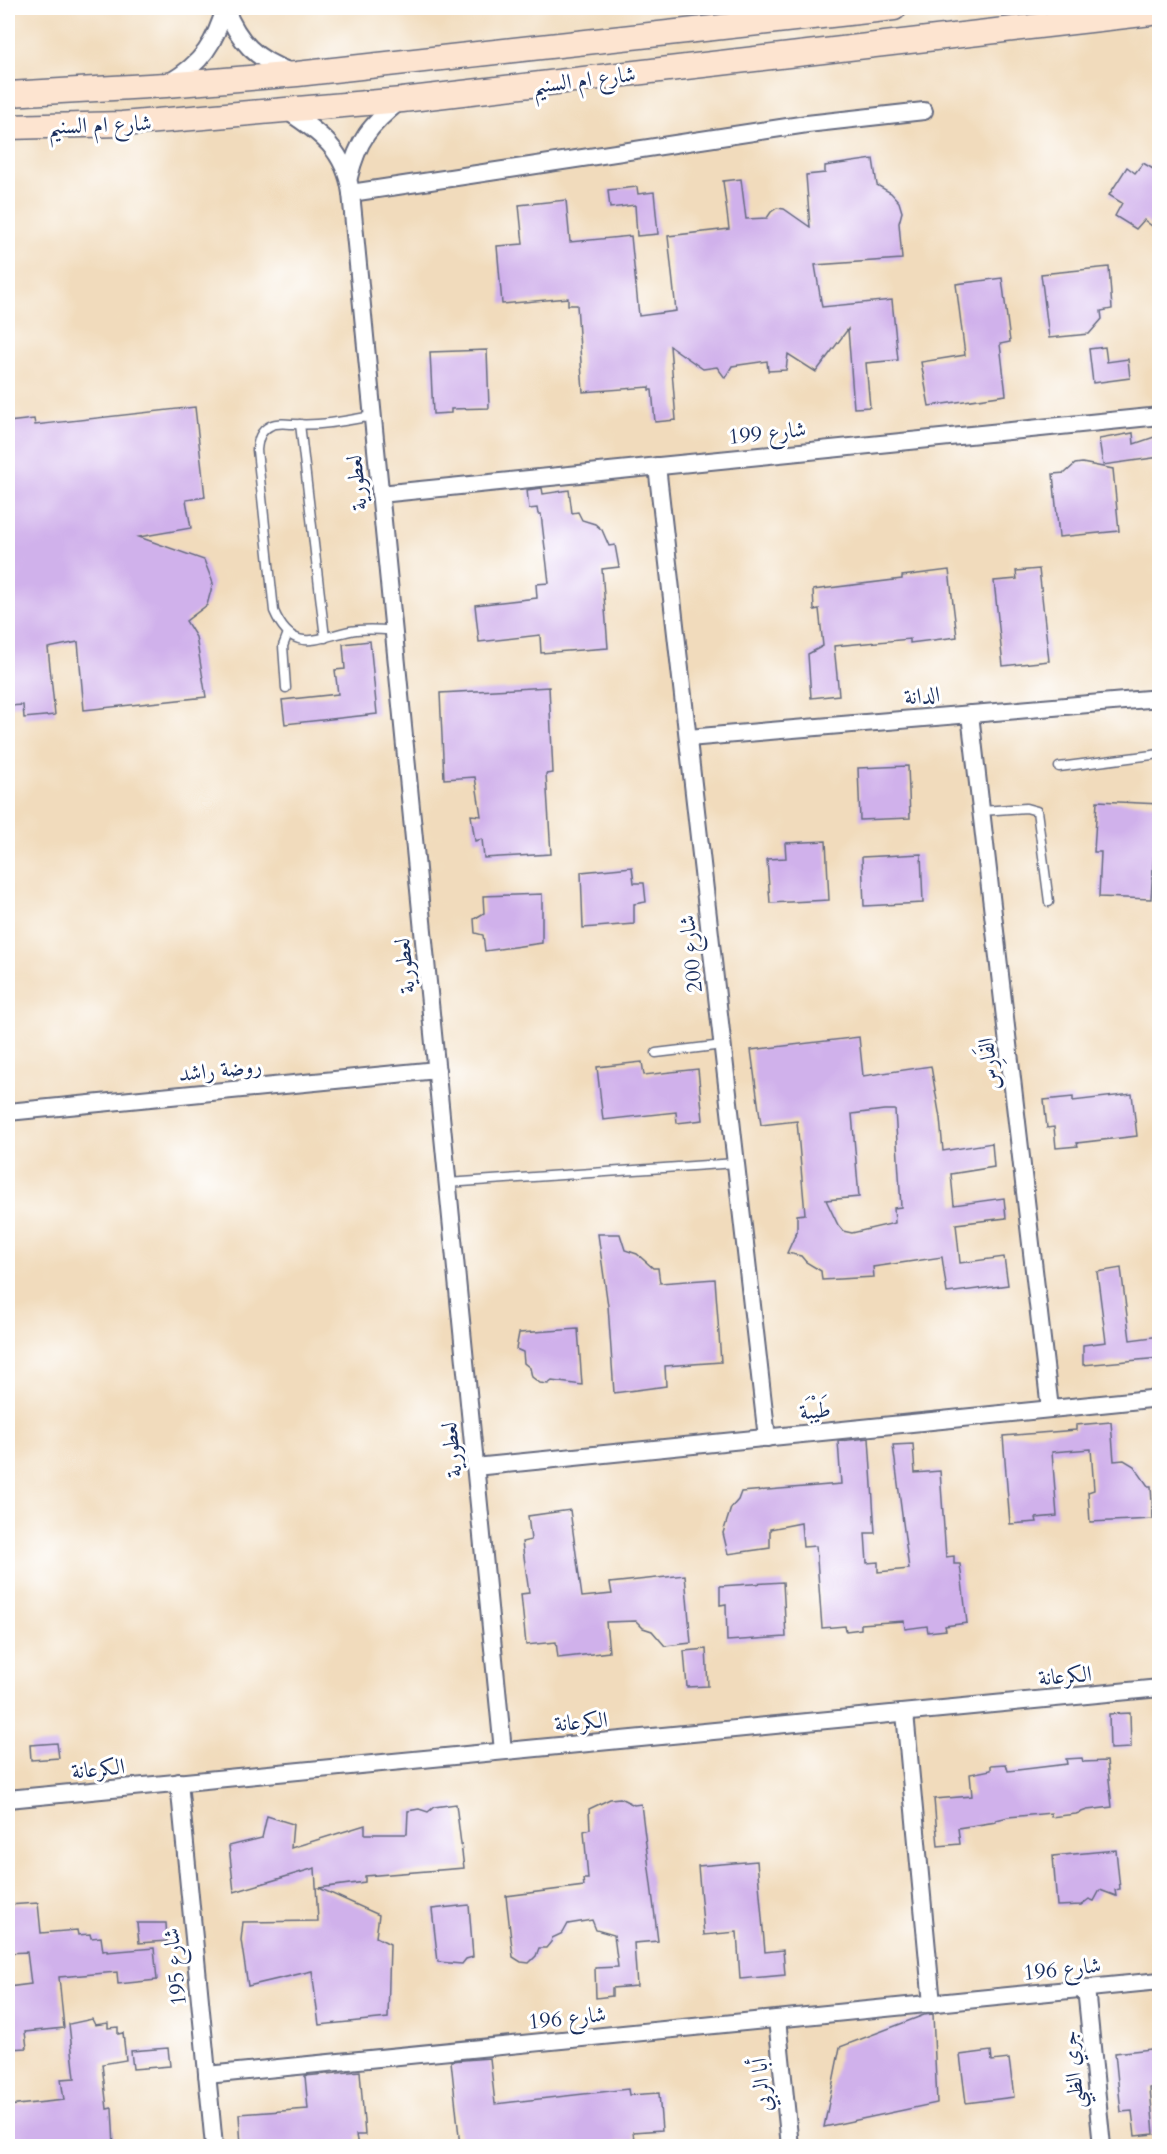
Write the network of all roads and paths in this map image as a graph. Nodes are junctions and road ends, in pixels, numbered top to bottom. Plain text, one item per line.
1 (225, 8) edge
2 (894, 8) edge
3 (1160, 12) edge
4 (297, 74) junction
5 (166, 85) junction
6 (8, 94) edge
7 (402, 99) junction
8 (286, 111) junction
9 (924, 111) dead end
10 (8, 127) edge
11 (350, 185) junction
12 (372, 416) junction
13 (1160, 416) edge
14 (300, 424) junction
15 (657, 466) junction
16 (380, 494) junction
17 (393, 630) junction
18 (288, 633) junction
19 (325, 638) junction
20 (286, 688) dead end
21 (1160, 698) edge
22 (970, 714) junction
23 (688, 738) junction
24 (1160, 754) edge
25 (1059, 767) dead end
26 (981, 811) junction
27 (1049, 903) dead end
28 (723, 1045) junction
29 (656, 1053) dead end
30 (436, 1071) junction
31 (8, 1112) edge
32 (736, 1163) junction
33 (447, 1183) junction
34 (1160, 1398) edge
35 (1050, 1409) junction
36 (767, 1438) junction
37 (475, 1467) junction
38 (1160, 1688) edge
39 (905, 1713) junction
40 (503, 1751) junction
41 (178, 1782) junction
42 (8, 1799) edge
43 (1160, 1981) edge
44 (1086, 1989) junction
45 (932, 2004) junction
46 (777, 2019) junction
47 (207, 2075) junction
48 (214, 2146) edge
49 (790, 2146) edge
50 (1102, 2146) edge

1 - 4 street
1 - 5 street
2 - 4 main road, شارع ام السنيم
3 - 7 main road, شارع ام السنيم
4 - 5 main road, شارع ام السنيم
5 - 6 main road, شارع ام السنيم
7 - 8 main road, شارع ام السنيم
7 - 11 street, لعطورية
8 - 10 main road, شارع ام السنيم
8 - 11 street, لعطورية
9 - 11 street
11 - 12 street, لعطورية
12 - 14 lane
12 - 16 street, لعطورية
13 - 15 street, شارع 199
14 - 18 lane
14 - 19 lane
15 - 16 street, شارع 199
15 - 23 street, شارع 200
16 - 17 street, لعطورية
17 - 19 lane
17 - 30 street, لعطورية
18 - 19 lane
18 - 20 lane
21 - 22 street, الدانة
22 - 23 street, الدانة
22 - 26 street, الفَارِس
23 - 28 street, شارع 200
24 - 25 lane
26 - 27 lane
26 - 35 street, الفَارِس
28 - 29 lane
28 - 32 street, شارع 200
30 - 31 street, روضة راشد
30 - 33 street, لعطورية
32 - 33 lane
32 - 36 street, شارع 200
33 - 37 street, لعطورية
34 - 35 street, طَيْبَة
35 - 36 street, طَيْبَة
36 - 37 street, طَيْبَة
37 - 40 street, لعطورية
38 - 39 street, الكرعانة
39 - 40 street, الكرعانة
39 - 45 street
40 - 41 street, الكرعانة
41 - 42 street, الكرعانة
41 - 47 street, شارع 195
43 - 44 street, شارع 196
44 - 45 street, شارع 196
44 - 50 street, جري الظبي
45 - 46 street, شارع 196
46 - 47 street, شارع 196
46 - 49 street, أبا الربي
47 - 48 street, شارع 195

